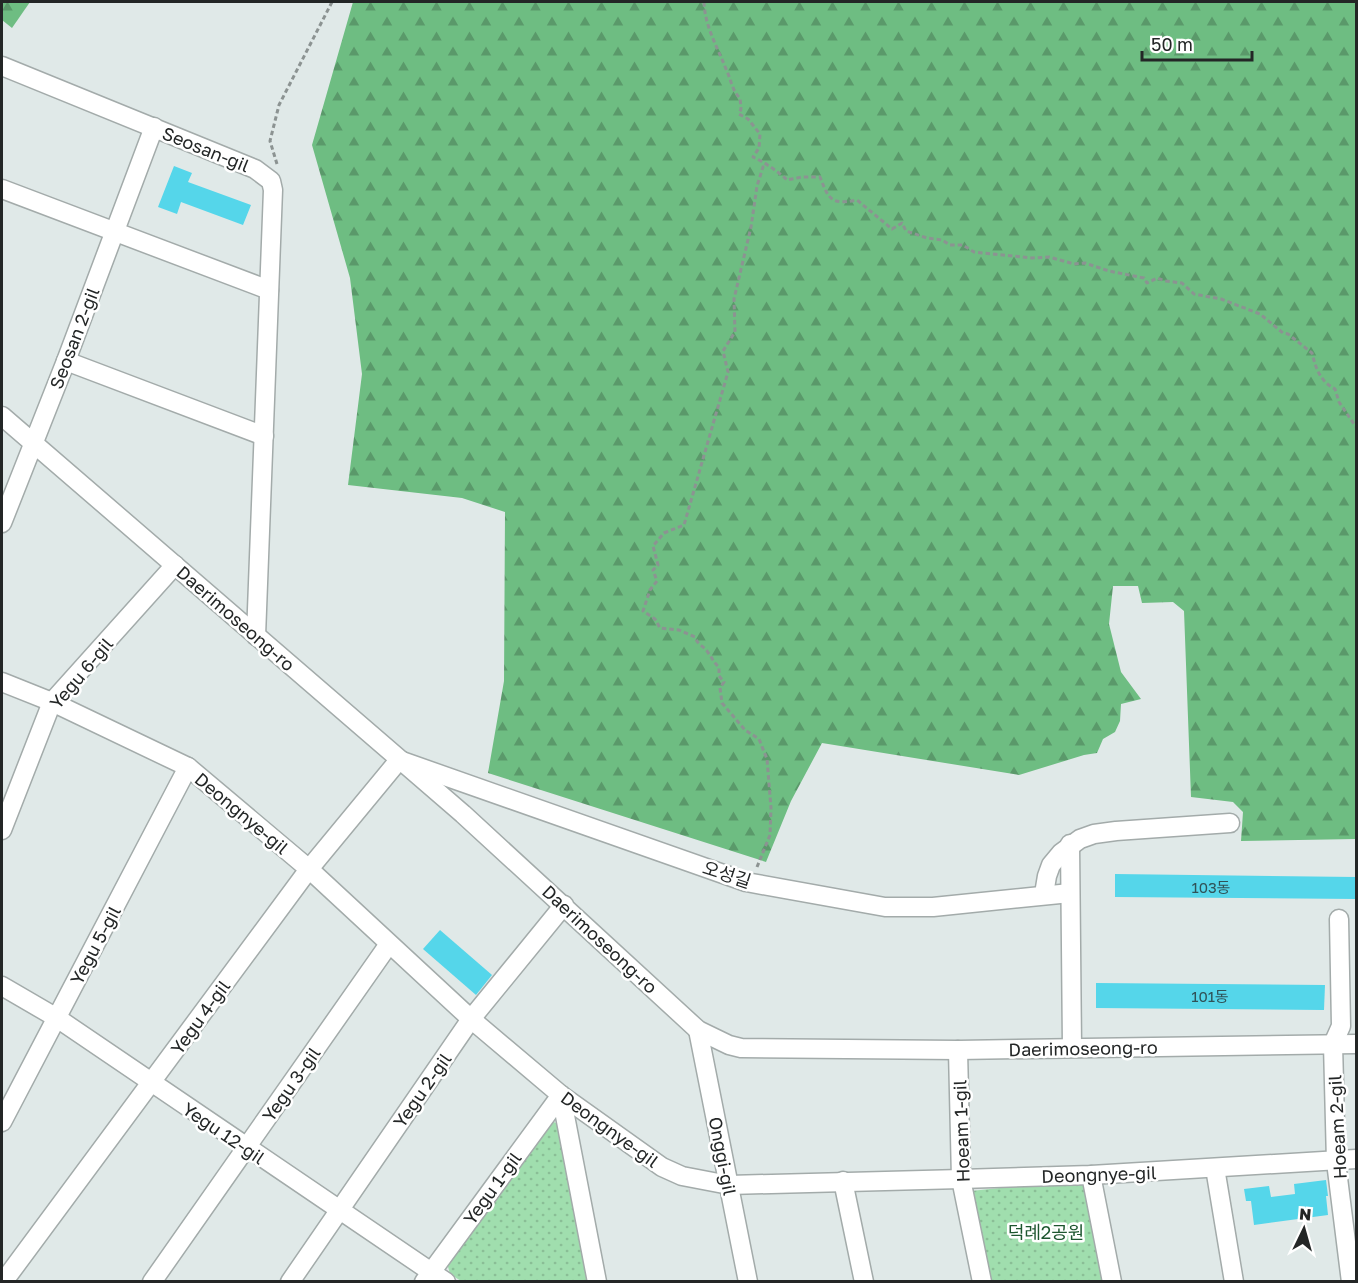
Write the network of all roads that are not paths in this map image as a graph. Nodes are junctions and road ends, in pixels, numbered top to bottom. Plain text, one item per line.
1 (2, 66) edge
2 (154, 127) junction
3 (2, 189) edge
4 (113, 232) junction
5 (269, 290) junction
6 (66, 361) junction
7 (2, 416) edge
8 (264, 436) junction
9 (33, 442) junction
10 (2, 522) edge
11 (175, 565) junction
12 (256, 636) junction
13 (2, 682) edge
14 (52, 702) junction
15 (399, 760) junction
16 (188, 767) junction
17 (1230, 824) dead end
18 (2, 830) edge
19 (1070, 844) junction
20 (309, 869) junction
21 (1070, 893) junction
22 (1044, 894) junction
23 (564, 905) junction
24 (1339, 919) dead end
25 (389, 944) junction
26 (2, 986) edge
27 (57, 1018) junction
28 (471, 1018) junction
29 (698, 1030) junction
30 (1333, 1044) junction
31 (1356, 1044) edge
32 (1072, 1047) junction
33 (958, 1050) junction
34 (151, 1083) junction
35 (561, 1095) junction
36 (2, 1122) edge
37 (246, 1148) junction
38 (1356, 1159) edge
39 (1336, 1161) junction
40 (1215, 1168) junction
41 (1092, 1175) junction
42 (961, 1179) junction
43 (843, 1180) junction
44 (729, 1185) junction
45 (339, 1208) junction
46 (7, 1277) edge
47 (434, 1278) edge
48 (152, 1281) edge
49 (290, 1281) edge
50 (597, 1281) edge
51 (748, 1281) edge
52 (864, 1281) edge
53 (982, 1281) edge
54 (1112, 1281) edge
55 (1234, 1281) edge
56 (1351, 1281) edge

1 - 2 street, Seosan-gil
2 - 4 street, Seosan 2-gil
2 - 5 street, Seosan-gil
3 - 4 street
4 - 5 street
4 - 6 street, Seosan 2-gil
5 - 8 street, Seosan-gil
6 - 8 street
6 - 9 street, Seosan 2-gil
7 - 9 street, Daerimoseong-ro
8 - 12 street, Seosan-gil
9 - 10 street, Seosan 2-gil
9 - 11 street, Daerimoseong-ro
11 - 12 street, Daerimoseong-ro
11 - 14 street, Yegu 6-gil
12 - 15 street, Daerimoseong-ro
13 - 14 street, Deongnye-gil
14 - 16 street, Deongnye-gil
14 - 18 street, Yegu 6-gil
15 - 20 street, Yegu 4-gil
15 - 22 street, 오성길
15 - 23 street, Daerimoseong-ro
16 - 20 street, Deongnye-gil
16 - 27 street, Yegu 5-gil
17 - 19 street
19 - 21 street
19 - 22 street
20 - 25 street, Deongnye-gil
20 - 34 street, Yegu 4-gil
21 - 22 street, 오성길
21 - 32 street
23 - 28 street, Yegu 2-gil
23 - 29 street, Daerimoseong-ro
24 - 30 street, Hoeam 2-gil
25 - 28 street, Deongnye-gil
25 - 37 street, Yegu 3-gil
26 - 27 street, Yegu 12-gil
27 - 34 street, Yegu 12-gil
27 - 36 street, Yegu 5-gil
28 - 35 street, Deongnye-gil
28 - 45 street, Yegu 2-gil
29 - 33 street, Daerimoseong-ro
29 - 44 street, Onggi-gil
30 - 31 street, Daerimoseong-ro
30 - 32 street, Daerimoseong-ro
30 - 39 street, Hoeam 2-gil
32 - 33 street, Daerimoseong-ro
33 - 42 street, Hoeam 1-gil
34 - 37 street, Yegu 12-gil
34 - 46 street, Yegu 4-gil
35 - 44 street, Deongnye-gil
35 - 47 street, Yegu 1-gil
35 - 50 street
37 - 45 street, Yegu 12-gil
37 - 48 street, Yegu 3-gil
38 - 39 street, Deongnye-gil
39 - 40 street, Deongnye-gil
39 - 56 street, Hoeam 2-gil
40 - 41 street, Deongnye-gil
40 - 55 street
41 - 42 street, Deongnye-gil
41 - 54 street
42 - 43 street, Deongnye-gil
42 - 53 street, Hoeam 1-gil
43 - 44 street, Deongnye-gil
43 - 52 street
44 - 51 street, Onggi-gil
45 - 47 street, Yegu 12-gil
45 - 49 street, Yegu 2-gil

